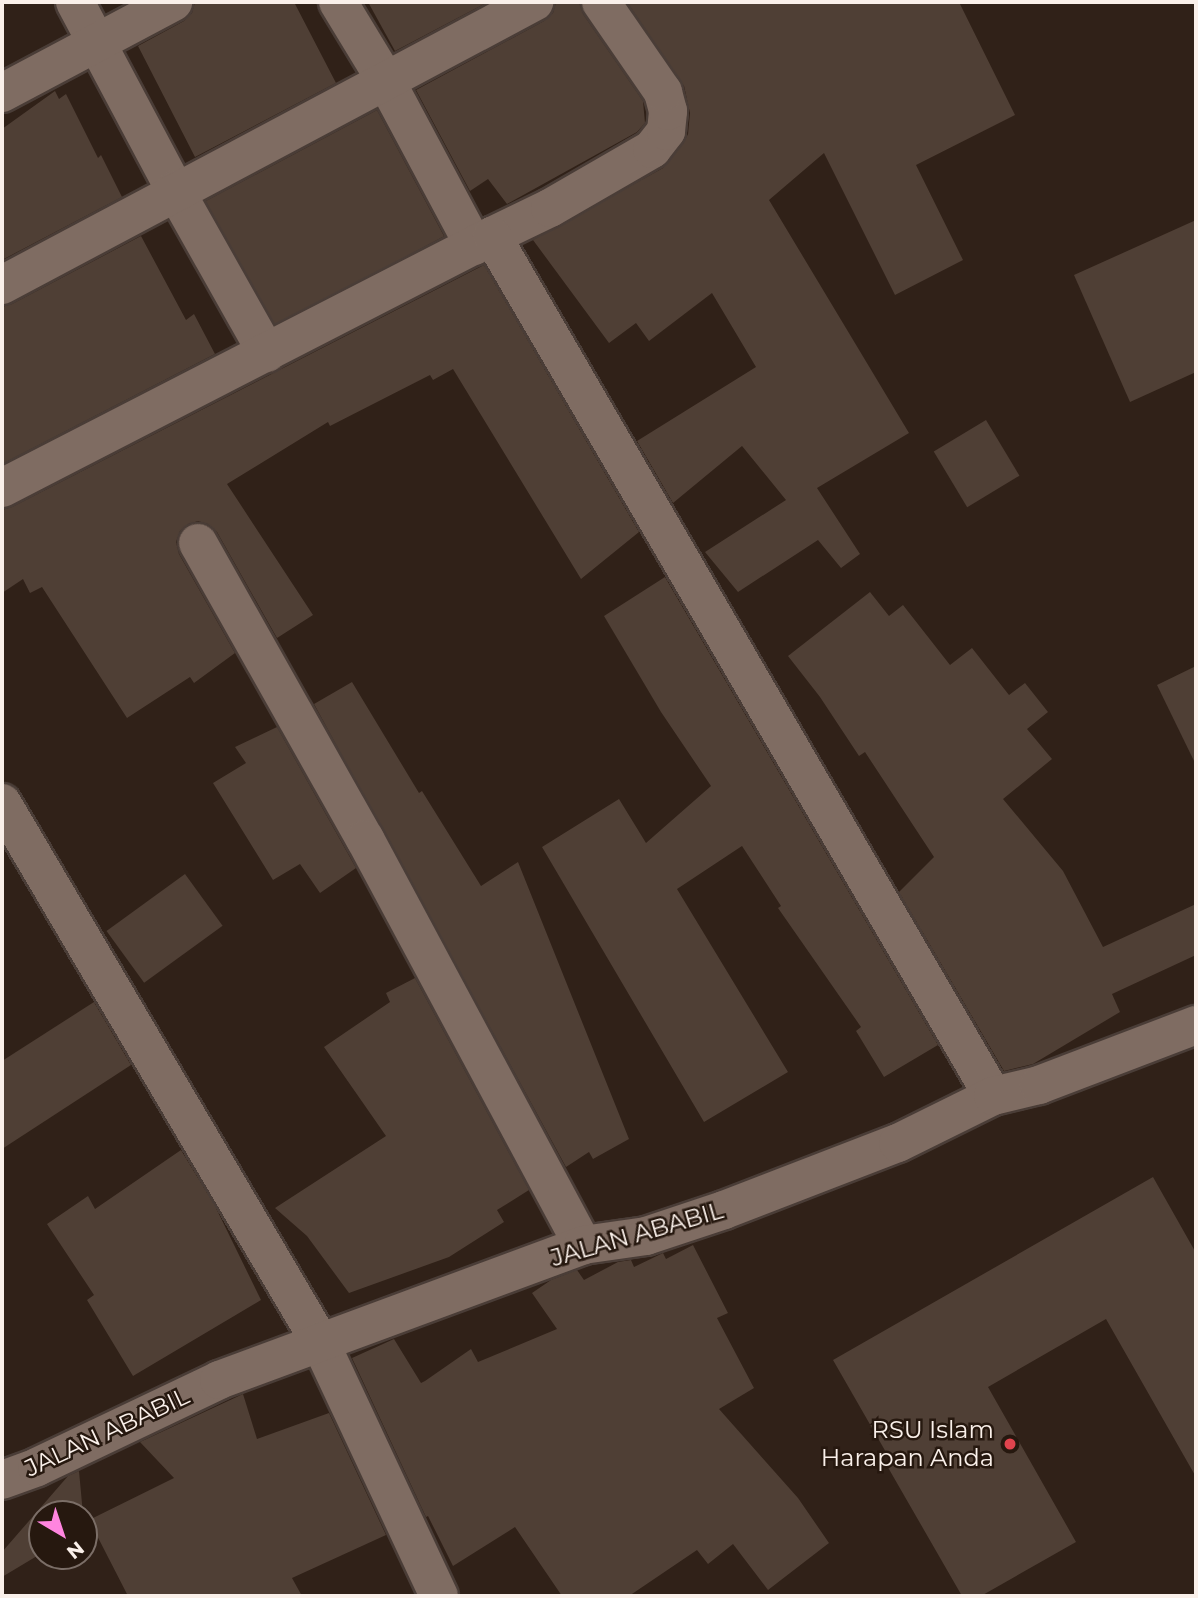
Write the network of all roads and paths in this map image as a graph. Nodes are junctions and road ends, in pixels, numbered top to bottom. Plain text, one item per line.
1 (75, 2) edge
2 (173, 2) edge
3 (338, 2) edge
4 (534, 2) edge
5 (601, 2) edge
6 (96, 44) junction
7 (386, 80) junction
8 (2, 93) edge
9 (175, 190) junction
10 (483, 241) junction
11 (2, 285) edge
12 (267, 353) junction
13 (2, 488) edge
14 (198, 543) dead end
15 (2, 803) edge
16 (1196, 1025) edge
17 (993, 1096) junction
18 (583, 1245) junction
19 (320, 1342) junction
20 (2, 1480) edge
21 (439, 1596) edge

1 - 6 street
2 - 6 street
3 - 7 street
4 - 7 street
5 - 10 street
6 - 8 street
6 - 9 street
7 - 9 street
7 - 10 street
9 - 11 street
9 - 12 street
10 - 12 street
10 - 17 street
12 - 13 street
14 - 18 street
15 - 19 street
16 - 17 street, JALAN ABABIL
17 - 18 street, JALAN ABABIL
18 - 19 street, JALAN ABABIL
19 - 20 street, JALAN ABABIL
19 - 21 street

